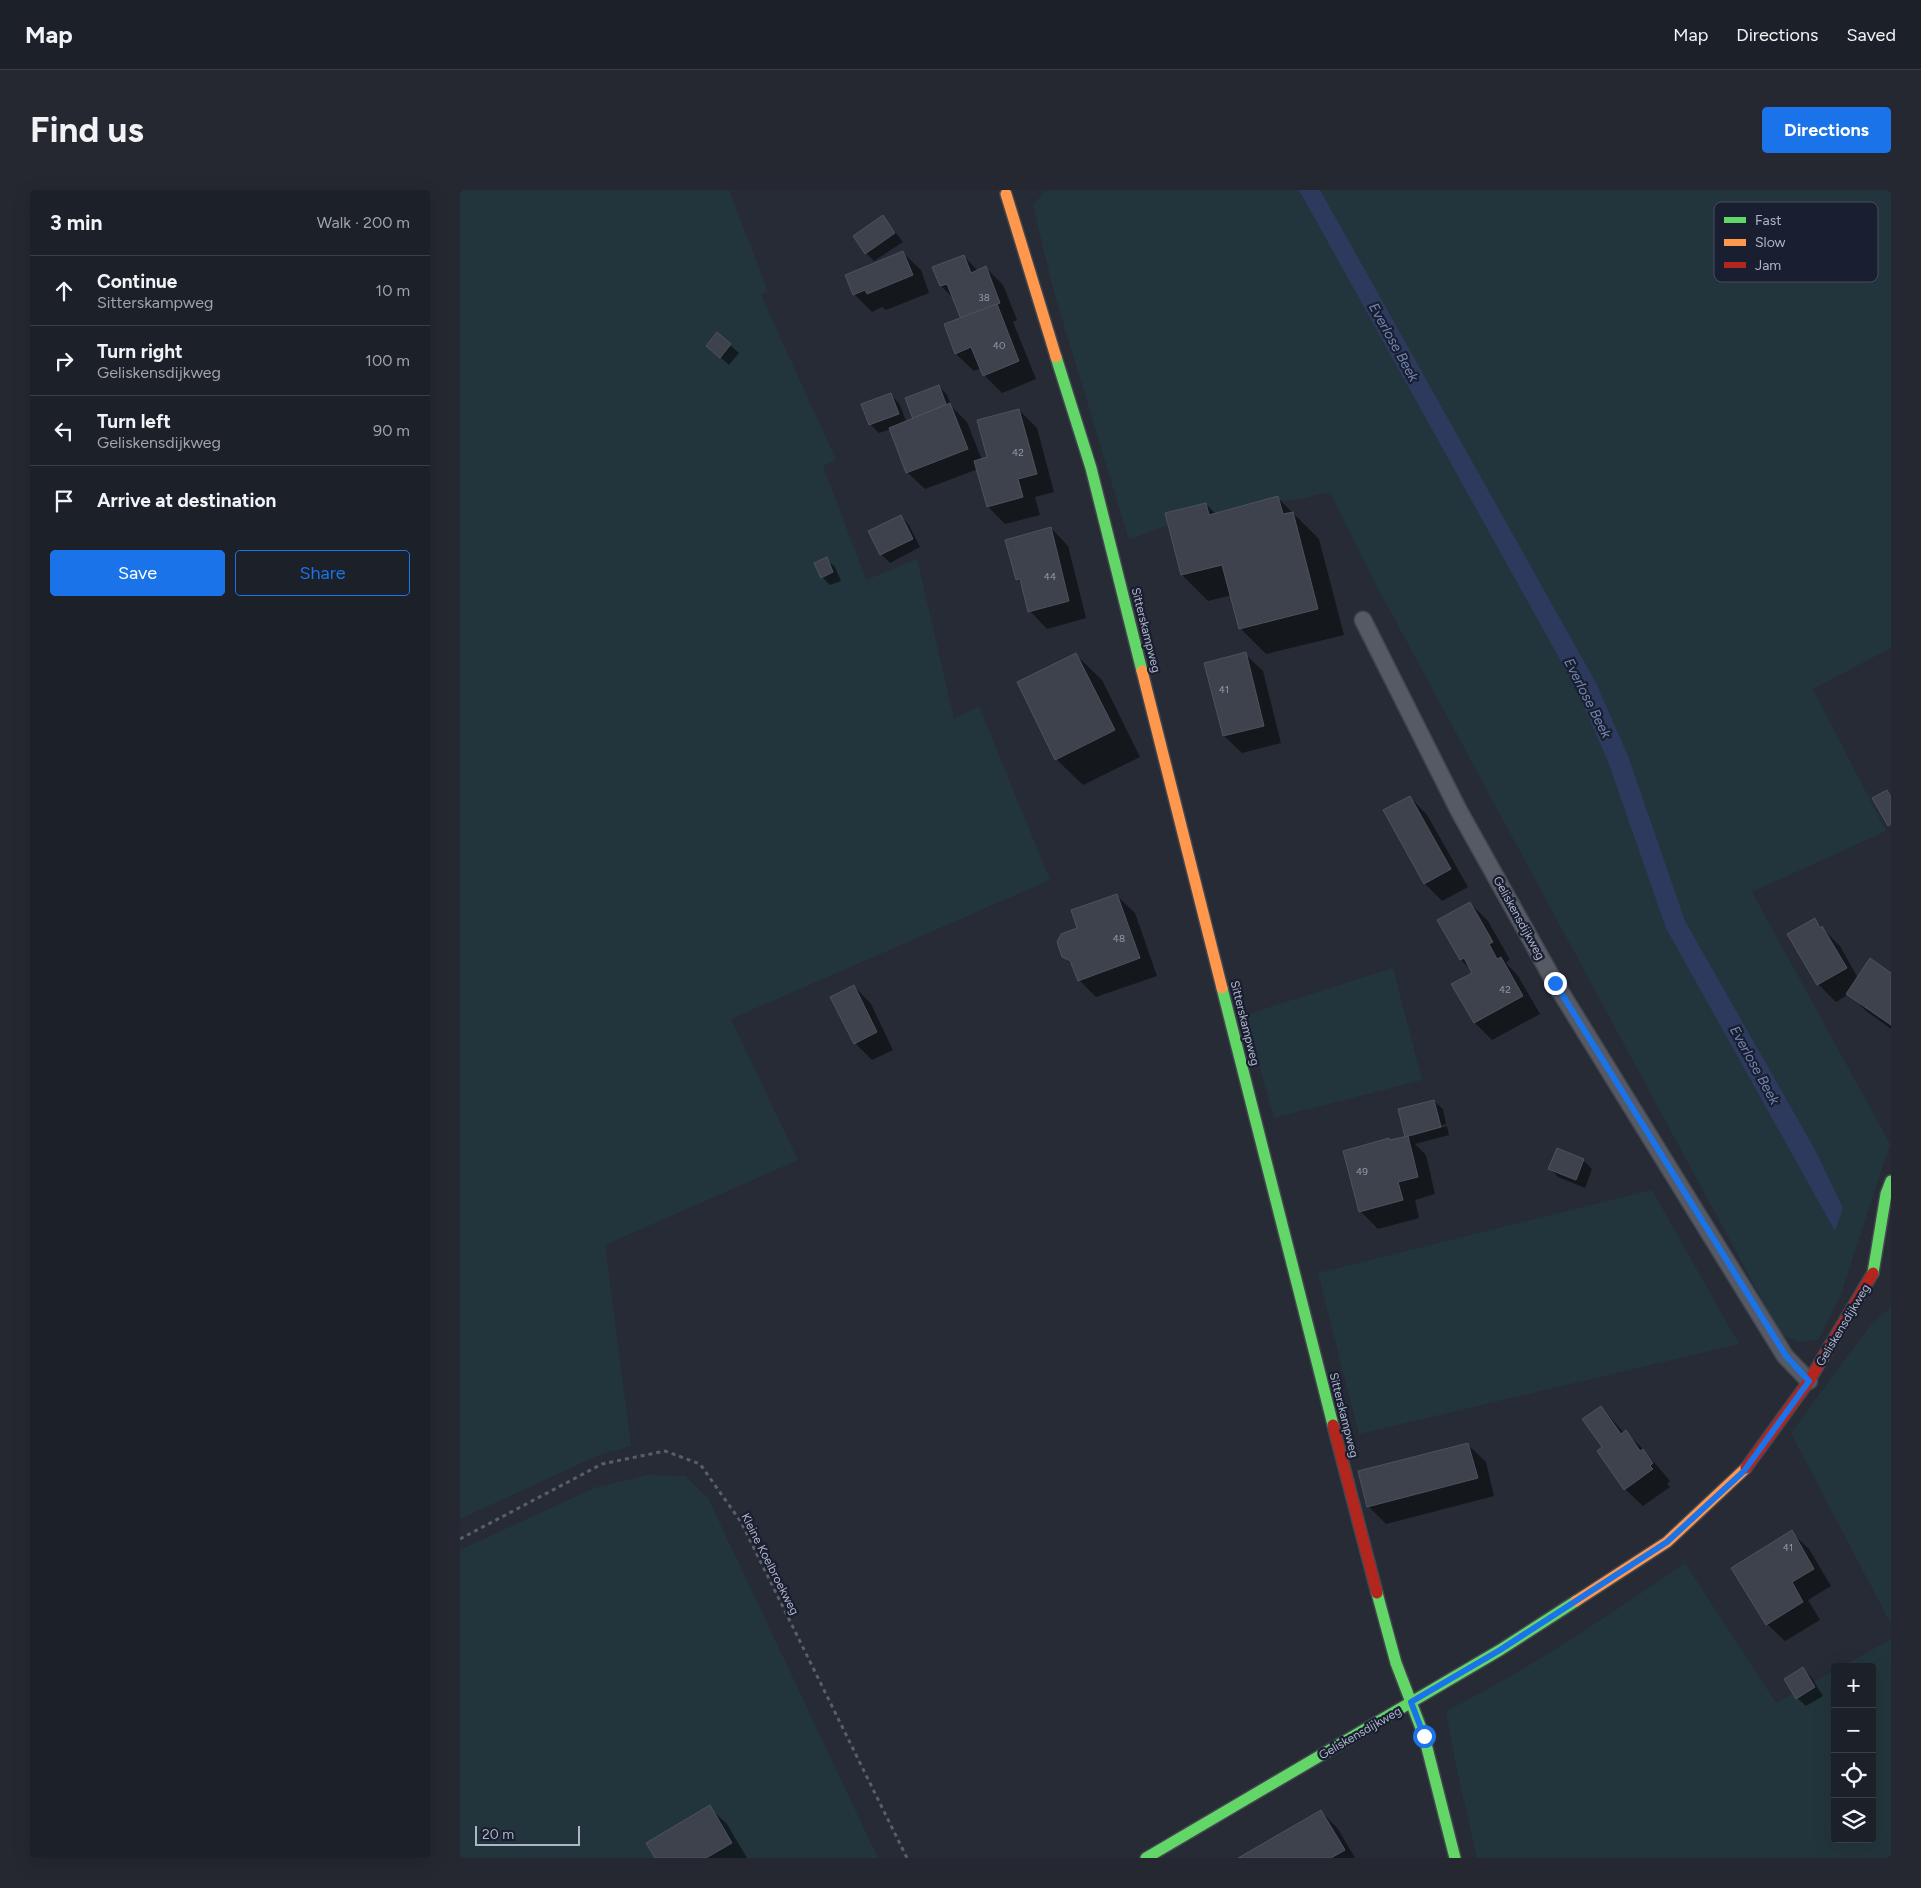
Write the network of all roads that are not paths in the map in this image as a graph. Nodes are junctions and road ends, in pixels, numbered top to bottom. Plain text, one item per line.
1 (1006, 194) dead end
2 (1363, 620) dead end
3 (1891, 1181) edge
4 (1809, 1381) junction
5 (1411, 1702) junction
6 (1146, 1858) edge
7 (1455, 1858) edge

1 - 5 street, Sitterskampweg
2 - 4 lane, Geliskensdijkweg
3 - 4 street, Geliskensdijkweg
4 - 5 street, Geliskensdijkweg
5 - 6 street, Geliskensdijkweg
5 - 7 street, Sitterskampweg

